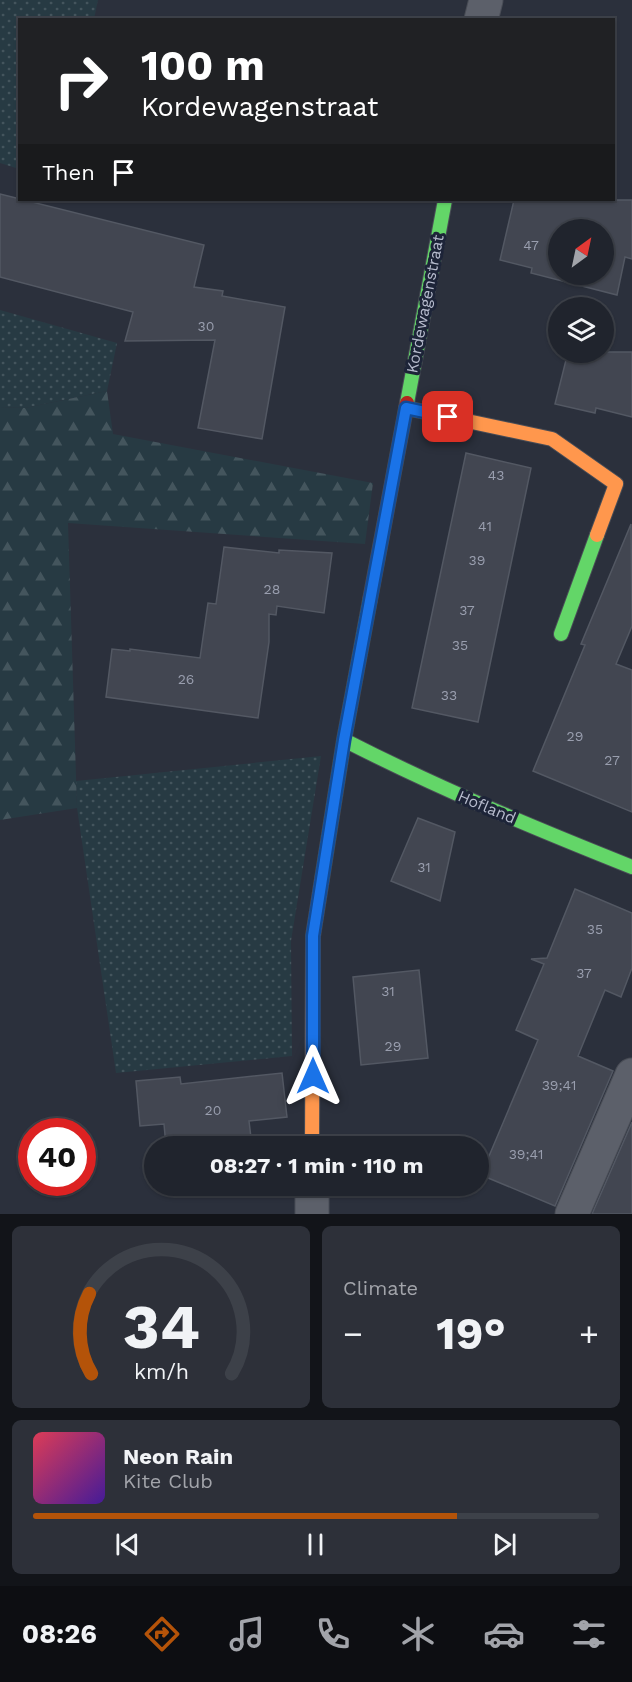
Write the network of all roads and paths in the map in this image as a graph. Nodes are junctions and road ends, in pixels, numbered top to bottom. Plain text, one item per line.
1 (486, 0) edge
2 (482, 18) edge
3 (445, 201) edge
4 (406, 408) junction
5 (561, 634) dead end
6 (344, 740) junction
7 (632, 867) edge
8 (632, 1075) edge
9 (312, 1136) edge
10 (312, 1196) edge
11 (312, 1214) edge
12 (573, 1214) edge

1 - 2 street
3 - 4 street, Kordewagenstraat
4 - 5 street
4 - 6 street, Kordewagenstraat
6 - 7 street, Hofland
6 - 9 street, Kordewagenstraat
8 - 12 street
10 - 11 street

